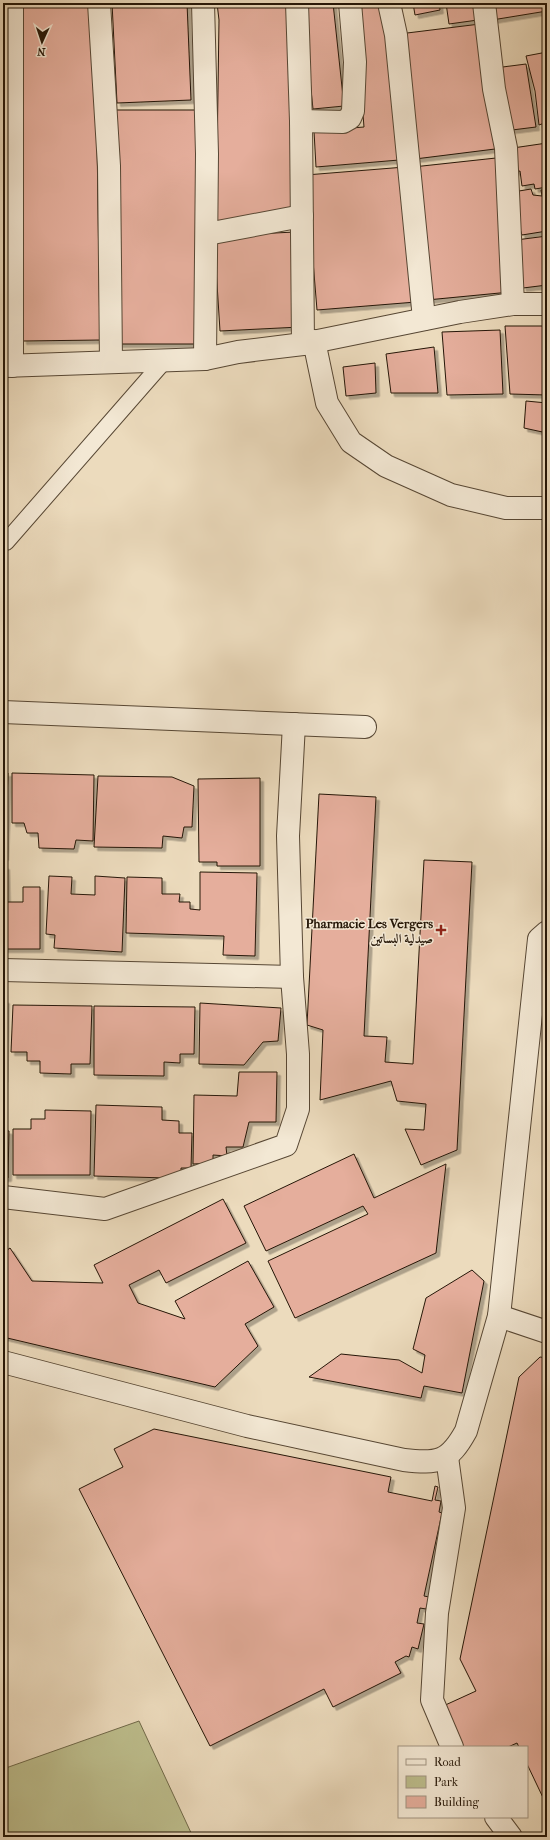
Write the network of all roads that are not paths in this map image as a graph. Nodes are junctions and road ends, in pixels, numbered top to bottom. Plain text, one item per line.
1 (12, 3) edge
2 (99, 3) edge
3 (203, 3) edge
4 (297, 3) edge
5 (350, 3) edge
6 (389, 3) edge
7 (484, 3) edge
8 (301, 120) junction
9 (302, 216) junction
10 (207, 234) junction
11 (513, 304) junction
12 (547, 304) edge
13 (424, 320) junction
14 (308, 342) junction
15 (205, 359) junction
16 (165, 360) junction
17 (111, 362) junction
18 (7, 366) edge
19 (547, 508) edge
20 (6, 542) dead end
21 (3, 712) edge
22 (294, 724) junction
23 (365, 727) dead end
24 (547, 932) edge
25 (3, 970) edge
26 (292, 977) junction
27 (3, 1197) edge
28 (499, 1316) junction
29 (547, 1332) edge
30 (3, 1362) edge
31 (447, 1457) junction
32 (452, 1746) edge
33 (497, 1818) edge
34 (511, 1837) edge

1 - 18 street
2 - 17 street
3 - 10 street
4 - 8 street
5 - 8 street
6 - 13 street
7 - 11 street
8 - 9 street
9 - 10 street
9 - 14 street
10 - 15 street
11 - 12 street
11 - 13 street
13 - 14 street
14 - 15 street
14 - 19 street
15 - 16 street
16 - 17 street
16 - 20 lane
17 - 18 street
21 - 22 street
22 - 23 street
22 - 26 street
24 - 28 street
25 - 26 street
26 - 27 street
28 - 29 street
28 - 31 street
30 - 31 street
31 - 32 street
33 - 34 street

